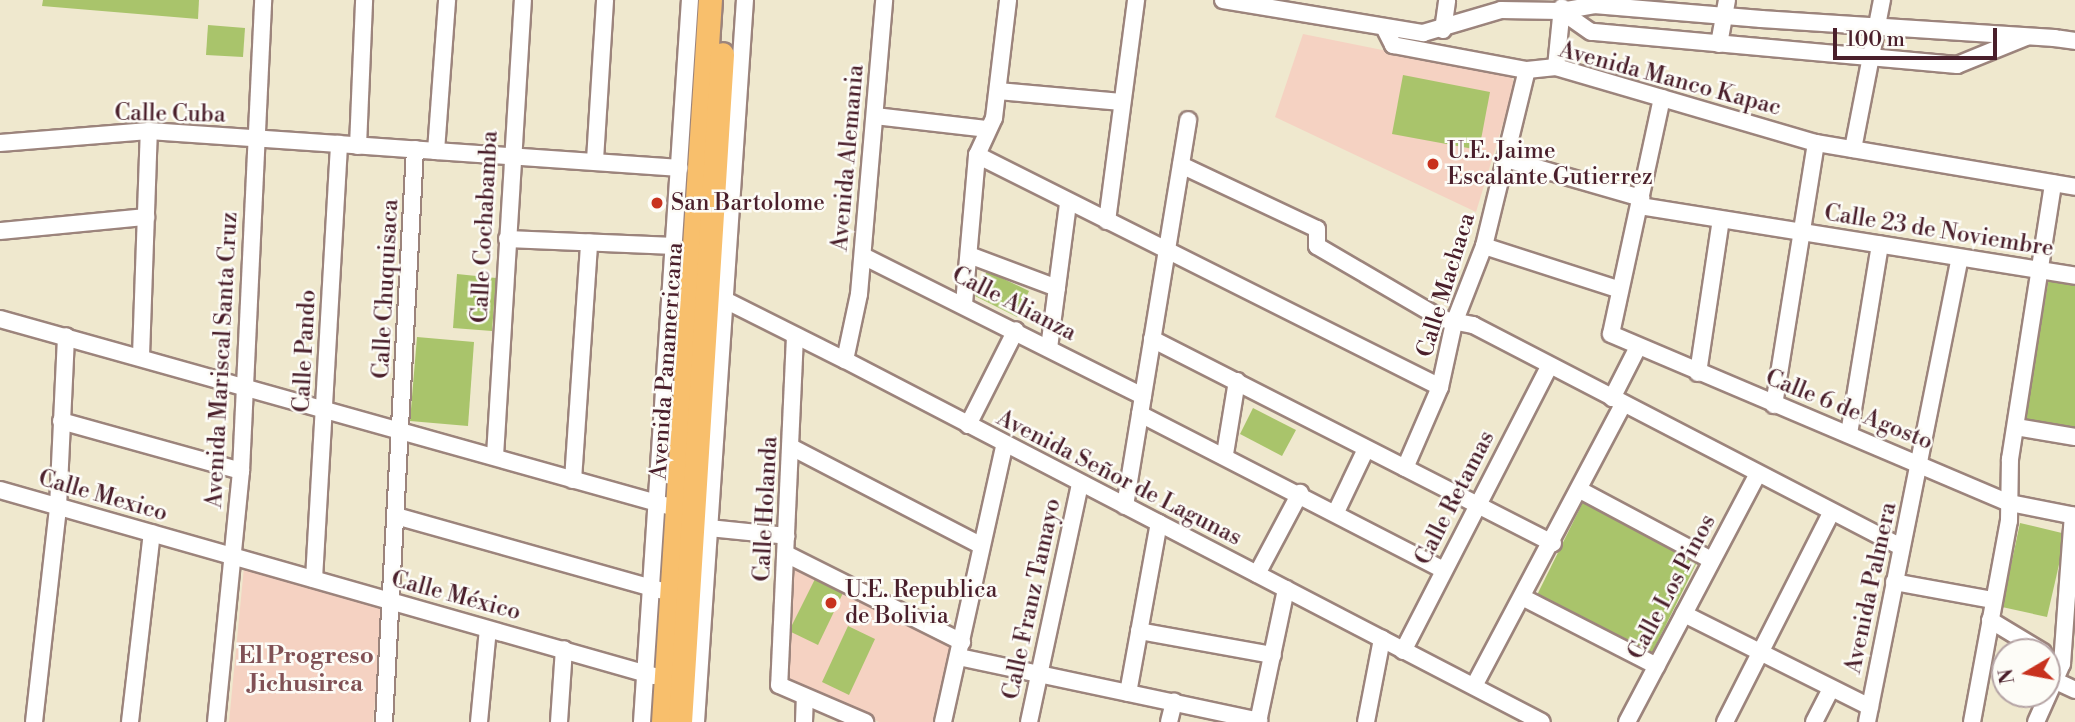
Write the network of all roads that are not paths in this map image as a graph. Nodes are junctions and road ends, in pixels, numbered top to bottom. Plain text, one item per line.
1 (263, 0) edge
2 (364, 0) edge
3 (447, 0) edge
4 (523, 0) edge
5 (605, 0) edge
6 (690, 0) edge
7 (710, 0) edge
8 (726, 0) edge
9 (745, 0) edge
10 (884, 0) edge
11 (1008, 0) edge
12 (1136, 0) edge
13 (1223, 0) edge
14 (1447, 0) edge
15 (1519, 0) edge
16 (1882, 0) edge
17 (1562, 5) edge
18 (1725, 7) edge
19 (1501, 10) junction
20 (1877, 27) junction
21 (1443, 30) junction
22 (1386, 31) junction
23 (2026, 37) junction
24 (2075, 41) edge
25 (1719, 44) junction
26 (1871, 58) junction
27 (1556, 67) junction
28 (1527, 70) junction
29 (998, 92) junction
30 (1661, 98) junction
31 (1122, 102) junction
32 (875, 116) junction
33 (1188, 120) dead end
34 (988, 130) junction
35 (149, 131) junction
36 (255, 139) junction
37 (1816, 143) junction
38 (0, 144) edge
39 (339, 144) junction
40 (358, 146) junction
41 (415, 149) junction
42 (1853, 149) junction
43 (436, 150) junction
44 (511, 155) junction
45 (977, 155) junction
46 (1506, 159) junction
47 (595, 160) junction
48 (1181, 165) junction
49 (679, 168) junction
50 (2053, 183) junction
51 (2075, 187) edge
52 (1640, 202) junction
53 (1068, 204) junction
54 (146, 217) junction
55 (1721, 220) junction
56 (1107, 221) junction
57 (0, 230) edge
58 (1802, 233) junction
59 (507, 239) junction
60 (589, 243) junction
61 (1880, 245) junction
62 (675, 246) junction
63 (1484, 246) junction
64 (1167, 250) junction
65 (969, 254) junction
66 (863, 256) junction
67 (1960, 258) junction
68 (2040, 271) junction
69 (2075, 276) edge
70 (1057, 288) junction
71 (699, 290) junction
72 (1620, 290) junction
73 (964, 304) junction
74 (0, 319) edge
75 (1454, 323) junction
76 (1016, 330) junction
77 (66, 336) junction
78 (795, 336) junction
79 (1152, 339) junction
80 (1049, 348) junction
81 (1637, 349) junction
82 (142, 356) junction
83 (845, 360) junction
84 (1549, 366) junction
85 (1698, 373) junction
86 (1237, 381) junction
87 (246, 386) junction
88 (1440, 387) junction
89 (1143, 396) junction
90 (1617, 401) junction
91 (1774, 405) junction
92 (325, 408) junction
93 (1140, 414) junction
94 (61, 421) junction
95 (968, 425) junction
96 (2016, 427) junction
97 (402, 431) junction
98 (1849, 434) junction
99 (2075, 438) edge
100 (1004, 446) junction
101 (793, 448) junction
102 (1366, 449) junction
103 (1225, 454) junction
104 (495, 456) junction
105 (1921, 464) junction
106 (1405, 468) junction
107 (241, 471) junction
108 (1758, 474) junction
109 (573, 480) junction
110 (1080, 485) junction
111 (0, 490) edge
112 (1580, 490) junction
113 (1300, 493) junction
114 (2010, 503) junction
115 (668, 506) junction
116 (1125, 506) junction
117 (1475, 506) junction
118 (58, 507) junction
119 (1336, 512) junction
120 (1832, 513) junction
121 (396, 516) junction
122 (2074, 516) edge
123 (1159, 523) junction
124 (701, 527) junction
125 (152, 533) junction
126 (787, 536) junction
127 (1553, 543) junction
128 (980, 545) junction
129 (1901, 547) junction
130 (786, 554) junction
131 (234, 558) junction
132 (1711, 560) junction
133 (1443, 570) junction
134 (1257, 574) junction
135 (314, 579) junction
136 (1894, 582) junction
137 (1286, 589) junction
138 (662, 591) junction
139 (1524, 598) junction
140 (1993, 600) junction
141 (392, 603) junction
142 (1684, 614) junction
143 (1990, 620) junction
144 (488, 629) junction
145 (1139, 631) junction
146 (2020, 638) edge
147 (1382, 639) junction
148 (564, 649) junction
149 (960, 650) junction
150 (1403, 651) junction
151 (1760, 652) junction
152 (1273, 655) junction
153 (2062, 664) joint
154 (1657, 666) junction
155 (2061, 668) edge
156 (1039, 675) junction
157 (656, 677) junction
158 (1474, 686) junction
159 (1831, 689) junction
160 (1128, 693) junction
161 (806, 697) junction
162 (1174, 702) junction
163 (1869, 715) edge
164 (1523, 717) edge
165 (1259, 721) edge
166 (34, 722) edge
167 (130, 722) edge
168 (216, 722) edge
169 (384, 722) edge
170 (480, 722) edge
171 (559, 722) edge
172 (642, 722) edge
173 (663, 722) edge
174 (680, 722) edge
175 (696, 722) edge
176 (804, 722) edge
177 (865, 722) edge
178 (943, 722) edge
179 (1029, 722) edge
180 (1169, 722) edge
181 (1366, 722) edge
182 (1542, 722) edge
183 (1627, 722) edge
184 (1725, 722) edge
185 (1814, 722) edge
186 (1972, 722) edge

1 - 36 street, Avenida Mariscal Santa Cruz
2 - 40 street
3 - 43 street
4 - 44 street, Calle Cochabamba
5 - 47 street
6 - 49 street, Avenida Panamericana
7 - 71 highway, Avenida Panamericana
8 - 71 highway, Avenida Panamericana
9 - 71 street
10 - 32 street, Avenida Alemania
11 - 29 street
12 - 31 street
13 - 22 street, Avenida Manco Kapac
14 - 21 street
15 - 19 street
16 - 20 street
17 - 18 street
17 - 19 street
17 - 25 street
17 - 27 street
18 - 20 street
18 - 25 street
19 - 21 street
20 - 23 street
20 - 26 street
21 - 22 street
22 - 28 street, Avenida Manco Kapac
23 - 24 street
23 - 26 street
25 - 26 street
26 - 42 street
27 - 28 street, Avenida Manco Kapac
27 - 30 street, Avenida Manco Kapac
28 - 46 street, Calle Machaca
29 - 31 street
29 - 34 street
30 - 37 street, Avenida Manco Kapac
30 - 52 street
31 - 56 street
32 - 34 street
32 - 66 street, Avenida Alemania
33 - 48 street
34 - 45 street
35 - 36 street, Calle Cuba
35 - 38 street, Calle Cuba
35 - 54 street
36 - 39 street, Calle Cuba
36 - 87 street, Avenida Mariscal Santa Cruz
37 - 42 street, Avenida Manco Kapac
37 - 58 street, Calle 23 de Noviembre
39 - 40 street
39 - 92 street, Calle Pando
40 - 41 street
41 - 43 street
41 - 97 street, Calle Chuquisaca
42 - 50 street, Avenida Manco Kapac
43 - 44 street
44 - 47 street
44 - 59 street, Calle Cochabamba
45 - 53 street
45 - 65 street
46 - 52 street
46 - 63 street, Calle Machaca
47 - 49 street
48 - 64 street
48 - 75 street
49 - 62 street, Avenida Panamericana
50 - 51 street, Avenida Manco Kapac
50 - 68 street
52 - 55 street
52 - 72 street
53 - 56 street
53 - 70 street
54 - 57 street
54 - 82 street
55 - 58 street
55 - 85 street
56 - 64 street
58 - 61 street, Calle 23 de Noviembre
58 - 91 street
59 - 60 street
59 - 104 street, Calle Cochabamba
60 - 62 street
60 - 109 street
61 - 67 street, Calle 23 de Noviembre
61 - 98 street
62 - 71 street, Avenida Panamericana
63 - 72 street
63 - 75 street, Calle Machaca
64 - 79 street
64 - 88 street
65 - 70 street
65 - 73 street
66 - 73 street, Calle Alianza
66 - 83 street, Avenida Alemania
67 - 68 street, Calle 23 de Noviembre
67 - 105 street, Avenida Palmera
68 - 69 street, Calle 23 de Noviembre
68 - 96 street
70 - 80 street
71 - 78 street, Avenida Señor de Lagunas
71 - 115 highway, Avenida Panamericana
71 - 124 highway, Avenida Panamericana
72 - 81 street, Calle 6 de Agosto
73 - 76 street, Calle Alianza
74 - 77 street
75 - 84 street
75 - 88 street, Calle Machaca
76 - 80 street, Calle Alianza
76 - 95 street
77 - 82 street
77 - 94 street
78 - 83 street, Avenida Señor de Lagunas
78 - 101 street, Calle Holanda
79 - 86 street
79 - 89 street
80 - 89 street, Calle Alianza
81 - 85 street, Calle 6 de Agosto
81 - 90 street
82 - 87 street
83 - 95 street, Avenida Señor de Lagunas
84 - 90 street
84 - 117 street, Calle Retamas
85 - 91 street, Calle 6 de Agosto
86 - 102 street
86 - 103 street
87 - 92 street
87 - 107 street, Avenida Mariscal Santa Cruz
88 - 106 street, Calle Machaca
89 - 93 street
90 - 108 street
90 - 112 street
91 - 98 street, Calle 6 de Agosto
92 - 97 street
92 - 135 street, Calle Pando
93 - 103 street
93 - 116 street
94 - 107 street
94 - 118 street
95 - 100 street, Avenida Señor de Lagunas
96 - 99 street
96 - 114 street
97 - 104 street
97 - 121 street, Calle Chuquisaca
98 - 105 street, Calle 6 de Agosto
100 - 110 street, Avenida Señor de Lagunas
100 - 128 street
101 - 126 street, Calle Holanda
101 - 128 street
102 - 106 street
102 - 119 street
103 - 113 street
104 - 109 street
105 - 114 street, Calle 6 de Agosto
105 - 129 street, Avenida Palmera
106 - 117 street
107 - 131 street, Avenida Mariscal Santa Cruz
108 - 120 street
108 - 132 street, Calle Los Pinos
109 - 115 street
110 - 116 street, Avenida Señor de Lagunas
110 - 156 street, Calle Franz Tamayo
111 - 118 street, Calle Mexico
112 - 127 street
112 - 132 street
113 - 119 street
113 - 134 street
114 - 122 street, Calle 6 de Agosto
114 - 140 street
115 - 138 highway, Avenida Panamericana
116 - 123 street, Avenida Señor de Lagunas
117 - 127 street
117 - 133 street, Calle Retamas
118 - 125 street, Calle Mexico
118 - 166 street
119 - 133 street
120 - 129 street
120 - 151 street
121 - 138 street
121 - 141 street, Calle Chuquisaca
122 - 153 street
123 - 134 street, Avenida Señor de Lagunas
123 - 145 street
124 - 126 street
124 - 174 highway, Avenida Panamericana
124 - 175 street
125 - 131 street, Calle Mexico
125 - 167 street
126 - 130 street, Calle Holanda
127 - 139 street
128 - 149 street
129 - 136 street, Avenida Palmera
130 - 149 street
130 - 161 street, Calle Holanda
131 - 135 street, Calle México
131 - 168 street, Avenida Mariscal Santa Cruz
132 - 142 street, Calle Los Pinos
133 - 150 street, Calle Retamas
134 - 137 street, Avenida Señor de Lagunas
135 - 141 street, Calle México
136 - 140 street
136 - 163 street, Avenida Palmera
137 - 147 street, Avenida Señor de Lagunas
137 - 152 street
138 - 157 highway, Avenida Panamericana
139 - 154 street
139 - 158 street
140 - 143 street
141 - 144 street, Calle México
141 - 169 street, Calle Chuquisaca
142 - 151 street
142 - 154 street, Calle Los Pinos
143 - 146 street
143 - 186 street
144 - 148 street, Calle México
144 - 170 street
145 - 152 street
145 - 160 street
147 - 150 street, Avenida Señor de Lagunas
147 - 181 street
148 - 157 street, Calle México
148 - 171 street
149 - 156 street
149 - 178 street
150 - 158 street, Avenida Señor de Lagunas
151 - 159 street
151 - 184 street
152 - 165 street
153 - 155 street
154 - 183 street, Calle Los Pinos
156 - 160 street
156 - 179 street, Calle Franz Tamayo
157 - 172 street, Avenida Panamericana
157 - 173 highway, Avenida Panamericana
158 - 164 street, Avenida Señor de Lagunas
159 - 163 street
159 - 185 street
160 - 162 street
161 - 176 street
161 - 177 street
162 - 165 street
162 - 180 street
164 - 182 street, Avenida Señor de Lagunas

